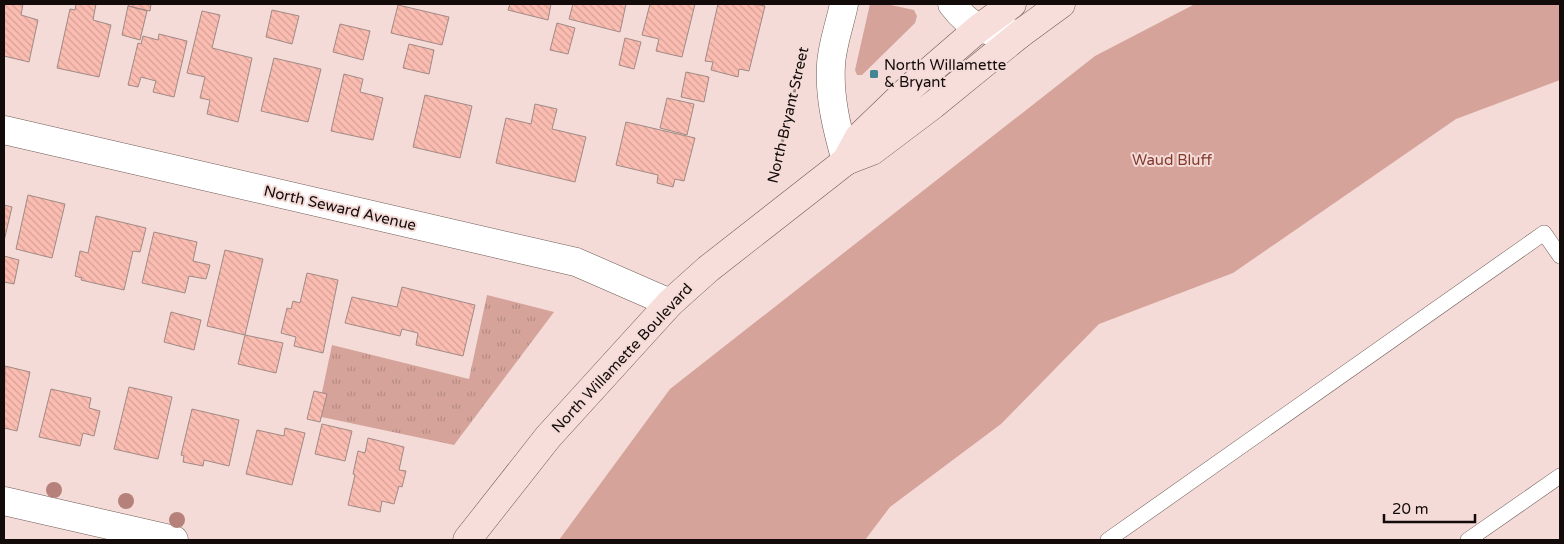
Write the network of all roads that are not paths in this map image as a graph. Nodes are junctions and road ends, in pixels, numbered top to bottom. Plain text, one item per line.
1 (844, 4) edge
2 (952, 4) edge
3 (1012, 4) edge
4 (1061, 4) edge
5 (978, 29) junction
6 (1020, 34) junction
7 (4, 130) edge
8 (846, 161) junction
9 (1560, 256) edge
10 (670, 303) junction
11 (1560, 476) edge
12 (4, 501) edge
13 (174, 540) edge
14 (467, 540) edge
15 (1108, 540) edge
16 (1468, 540) edge

1 - 8 street, North Bryant Street
2 - 5 street
3 - 5 main road, North Willamette Boulevard
4 - 6 main road, North Willamette Boulevard
5 - 6 street
5 - 8 main road, North Willamette Boulevard
6 - 8 main road, North Willamette Boulevard
7 - 10 street, North Seward Avenue
8 - 10 main road, North Willamette Boulevard
9 - 15 lane
10 - 14 main road, North Willamette Boulevard
11 - 16 lane
12 - 13 street

